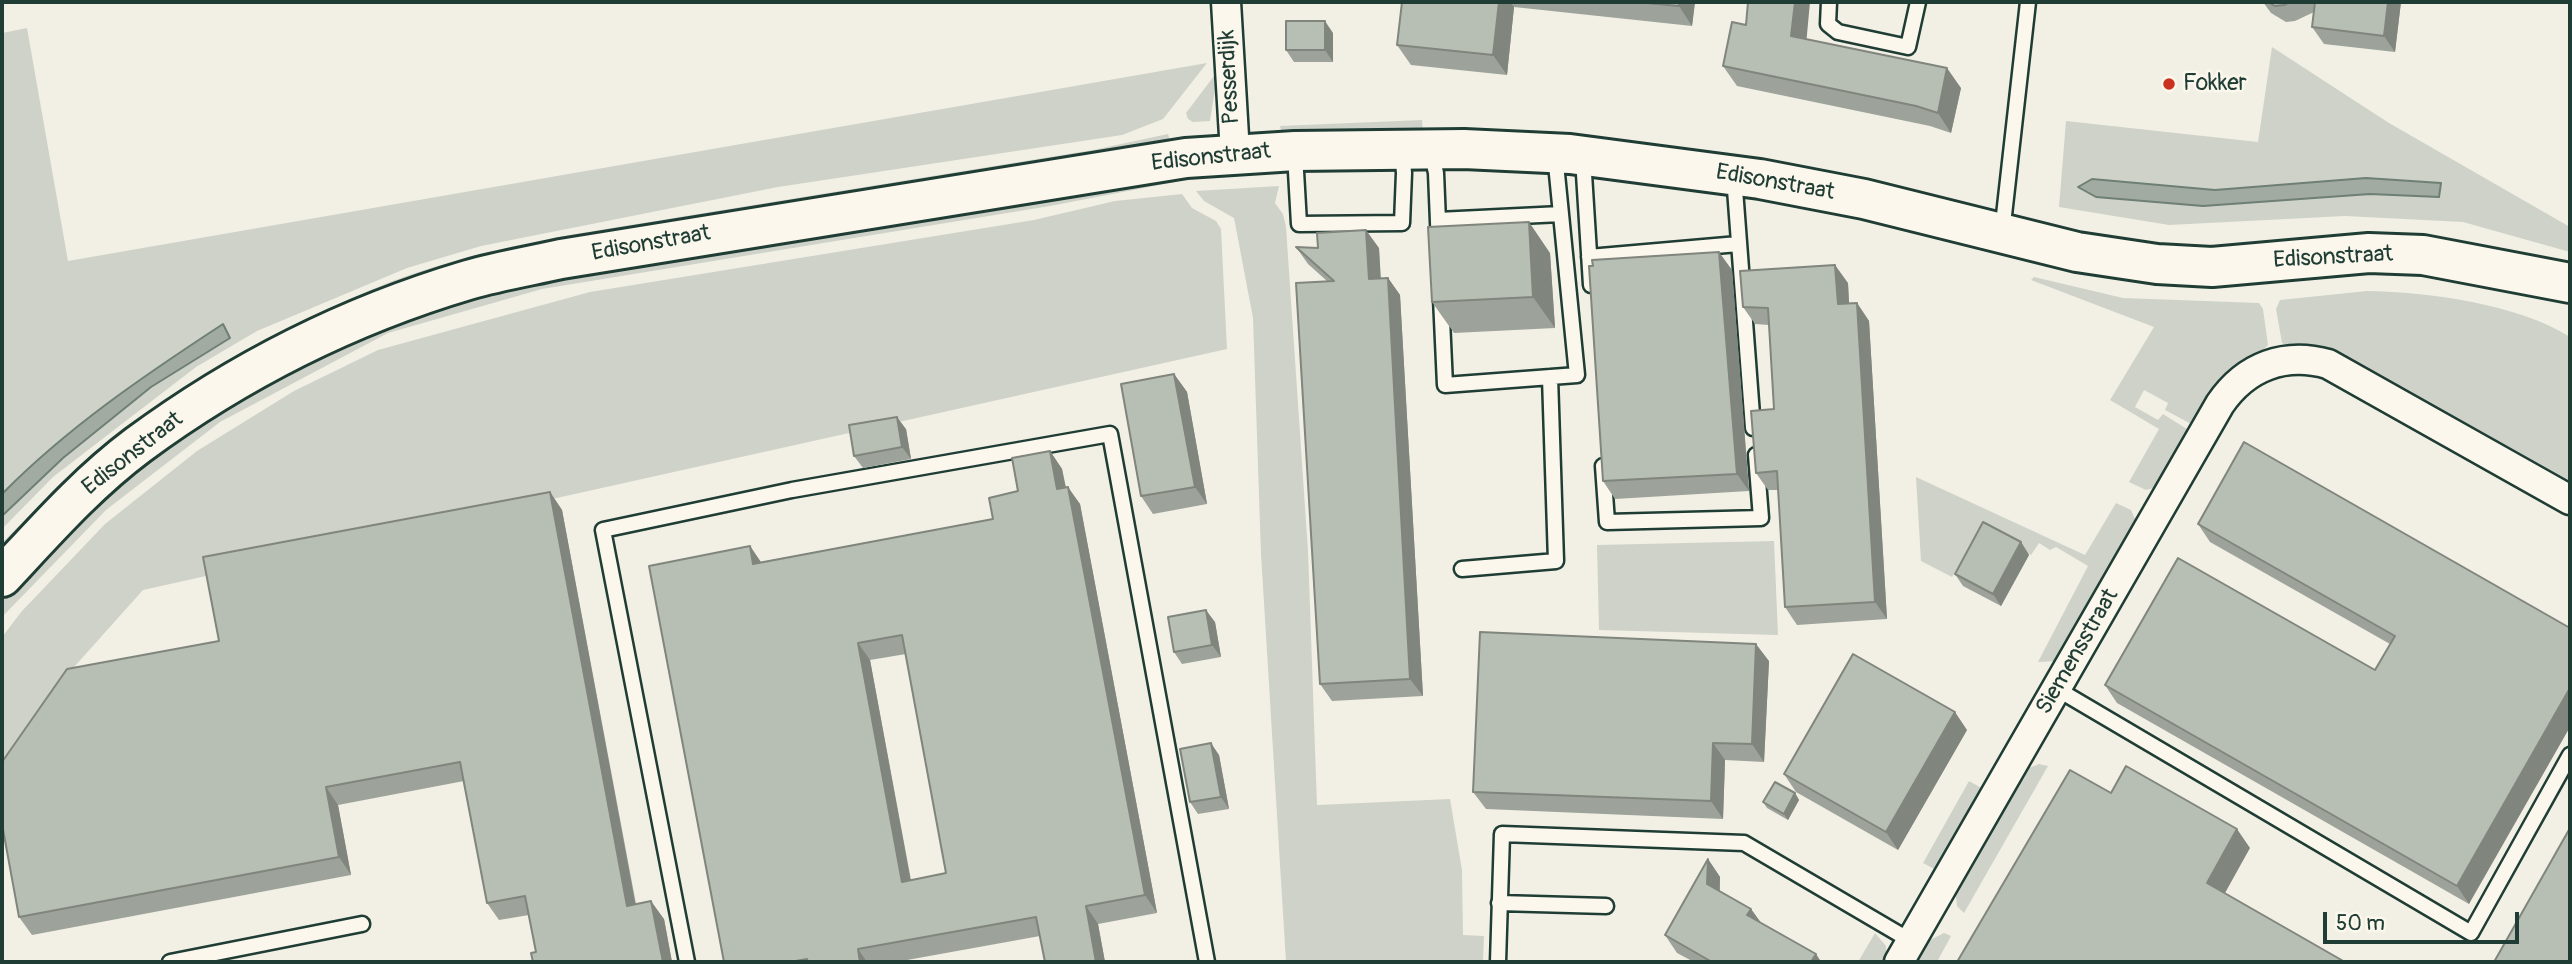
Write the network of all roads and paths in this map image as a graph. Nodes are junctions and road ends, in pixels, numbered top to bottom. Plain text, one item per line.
1 (1226, 2) edge
2 (1829, 2) edge
3 (1918, 2) edge
4 (2028, 2) edge
5 (1416, 149) junction
6 (1295, 150) junction
7 (1235, 153) junction
8 (1569, 154) junction
9 (1734, 175) junction
10 (1561, 214) junction
11 (1438, 220) junction
12 (2001, 234) junction
13 (1738, 244) junction
14 (1589, 257) junction
15 (1440, 261) edge
16 (2512, 273) junction
17 (2570, 283) edge
18 (1441, 288) edge
19 (1592, 296) edge
20 (2570, 307) edge
21 (1550, 377) junction
22 (1603, 456) edge
23 (2570, 500) edge
24 (1462, 569) dead end
25 (2, 577) edge
26 (2057, 690) junction
27 (2570, 755) edge
28 (1499, 903) junction
29 (1606, 906) dead end
30 (362, 924) dead end
31 (1905, 952) edge
32 (170, 962) edge
33 (687, 962) edge
34 (1207, 962) edge
35 (1498, 962) edge

1 - 7 street, Pesserdijk
2 - 3 lane
4 - 12 lane
5 - 6 main road, Edisonstraat
5 - 6 lane
5 - 8 main road, Edisonstraat
5 - 11 lane
6 - 7 main road, Edisonstraat
7 - 25 main road, Edisonstraat
8 - 9 main road, Edisonstraat
8 - 10 lane
8 - 14 lane
9 - 12 main road, Edisonstraat
9 - 13 lane
10 - 11 lane
10 - 21 lane
11 - 15 lane
12 - 16 main road, Edisonstraat
13 - 14 lane
13 - 22 lane
14 - 19 lane
16 - 17 main road, Edisonstraat
16 - 20 main road, Edisonstraat
18 - 21 lane
21 - 24 lane
23 - 26 street, Siemensstraat
26 - 27 lane
26 - 31 street, Siemensstraat
28 - 29 lane
28 - 31 lane
28 - 35 lane
30 - 32 lane
33 - 34 lane

